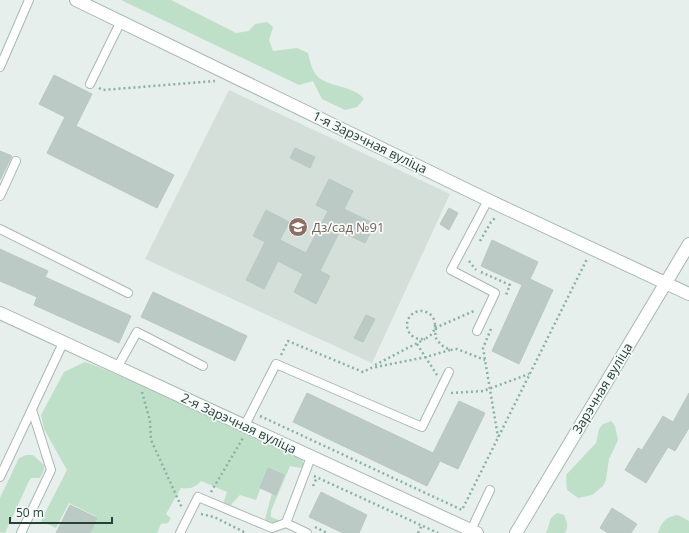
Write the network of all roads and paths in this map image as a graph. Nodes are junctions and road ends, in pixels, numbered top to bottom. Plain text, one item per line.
1 (29, 0) edge
2 (76, 0) edge
3 (121, 21) junction
4 (0, 66) edge
5 (223, 71) junction
6 (90, 84) joint
7 (16, 161) dead end
8 (0, 196) edge
9 (488, 200) junction
10 (0, 229) edge
11 (689, 244) edge
12 (580, 271) dead end
13 (665, 283) junction
14 (128, 293) dead end
15 (689, 294) edge
16 (489, 304) junction
17 (0, 313) edge
18 (435, 328) junction
19 (477, 332) dead end
20 (429, 336) junction
21 (416, 338) junction
22 (63, 343) junction
23 (417, 344) junction
24 (412, 346) junction
25 (450, 350) junction
26 (426, 357) junction
27 (485, 360) dead end
28 (276, 364) junction
29 (118, 366) junction
30 (203, 366) dead end
31 (371, 368) junction
32 (449, 372) dead end
33 (137, 374) junction
34 (529, 374) junction
35 (443, 385) junction
36 (438, 393) junction
37 (32, 410) junction
38 (261, 417) dead end
39 (247, 426) junction
40 (311, 457) junction
41 (305, 472) junction
42 (0, 477) edge
43 (317, 477) junction
44 (490, 490) dead end
45 (310, 491) dead end
46 (206, 500) junction
47 (200, 513) dead end
48 (187, 518) junction
49 (286, 523) junction
50 (308, 524) dead end
51 (422, 525) junction
52 (474, 531) edge
53 (21, 533) edge
54 (180, 533) edge
55 (246, 533) edge
56 (307, 533) edge
57 (328, 533) edge
58 (418, 533) edge
59 (438, 533) edge
60 (516, 533) edge

1 - 4 lane
2 - 3 street, 1-я Зарэчная вуліца
3 - 5 street, 1-я Зарэчная вуліца
3 - 6 lane
5 - 6 path
5 - 9 street, 1-я Зарэчная вуліца
7 - 8 lane
9 - 13 street, 1-я Зарэчная вуліца
9 - 16 lane
10 - 14 lane
11 - 13 street, Зарэчная вуліца
12 - 34 path
13 - 15 street, 1-я Зарэчная вуліца
13 - 60 street, Зарэчная вуліца
16 - 18 path
16 - 19 lane
17 - 22 street, 2-я Зарэчная вуліца
18 - 20 path
18 - 21 path
18 - 25 path
20 - 21 path
20 - 23 path
21 - 24 path
22 - 29 street, 2-я Зарэчная вуліца
22 - 37 lane
23 - 24 path
23 - 26 path
24 - 31 path
25 - 26 path
25 - 27 path
26 - 31 path
26 - 35 path
28 - 31 path
28 - 36 lane
28 - 39 lane
29 - 30 lane
29 - 33 street, 2-я Зарэчная вуліца
32 - 35 lane
33 - 39 street, 2-я Зарэчная вуліца
33 - 48 path
34 - 36 path
34 - 38 path
35 - 36 lane
37 - 42 lane
37 - 53 lane
39 - 40 street, 2-я Зарэчная вуліца
39 - 46 path
40 - 41 lane
40 - 52 street, 2-я Зарэчная вуліца
41 - 43 path
41 - 49 lane
43 - 45 path
43 - 51 path
44 - 52 lane
46 - 48 lane
46 - 49 lane
47 - 55 path
48 - 54 lane
49 - 56 lane
50 - 57 path
51 - 58 path
51 - 59 path

